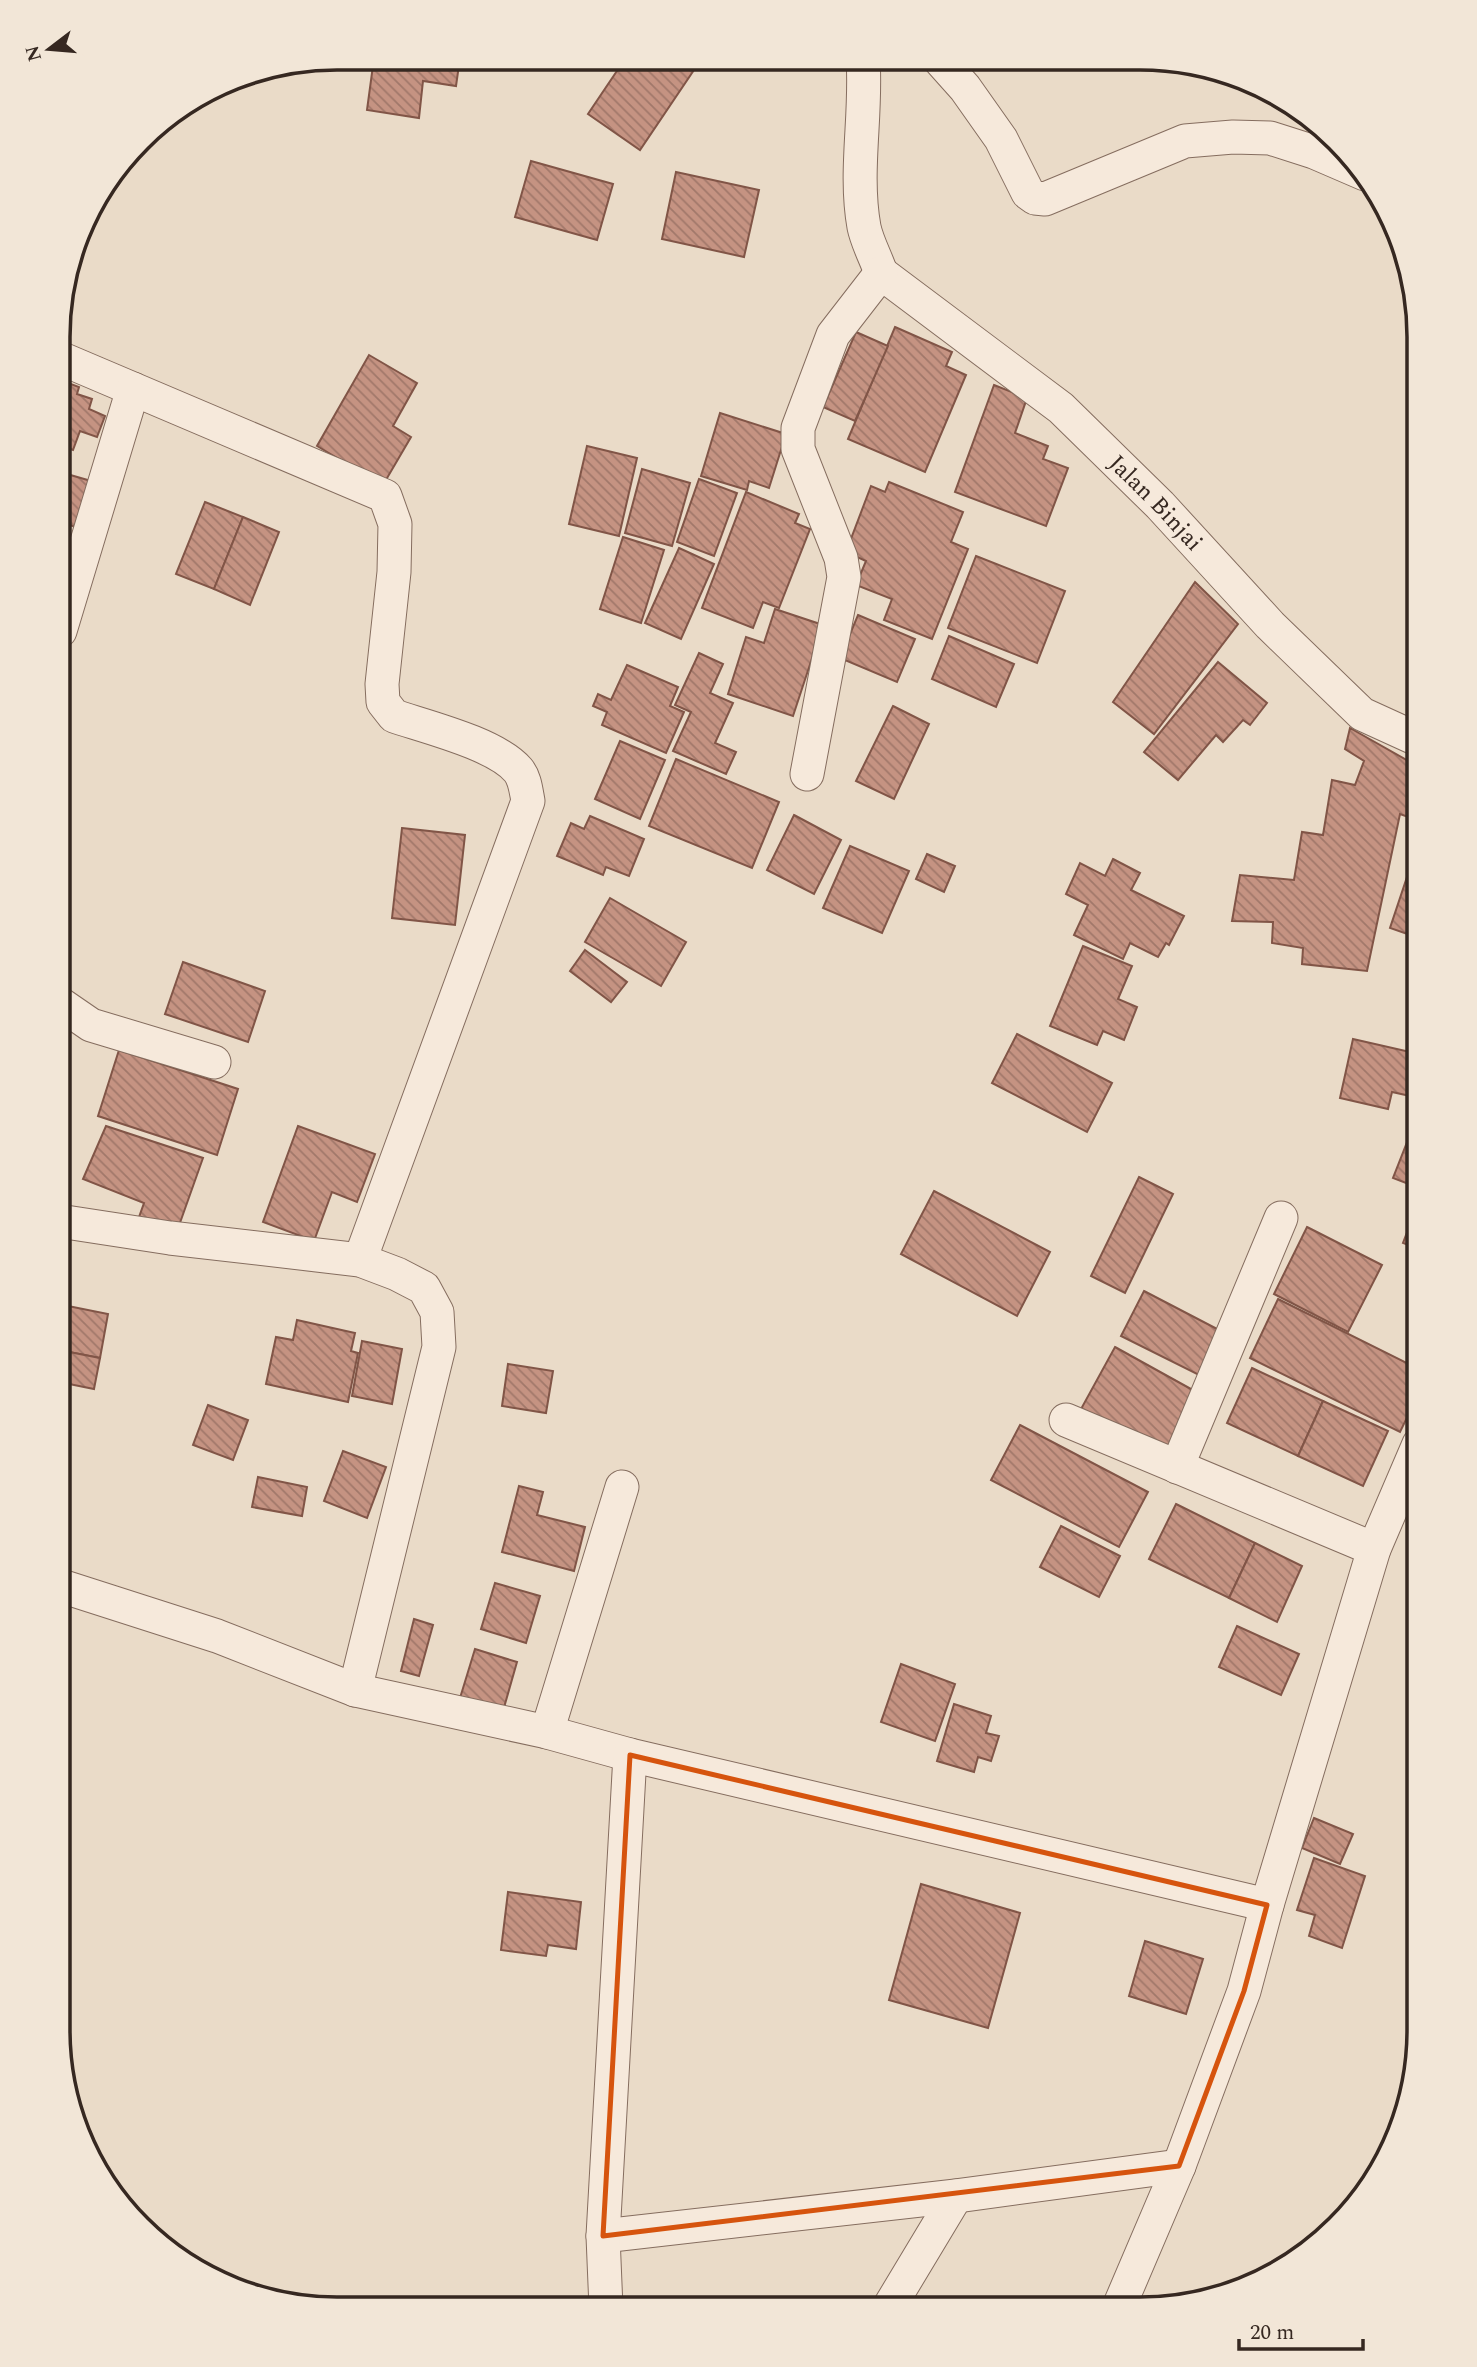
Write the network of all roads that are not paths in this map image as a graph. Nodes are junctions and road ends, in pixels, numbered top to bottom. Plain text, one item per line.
1 (864, 70) edge
2 (949, 70) edge
3 (1344, 165) edge
4 (881, 273) junction
5 (70, 362) edge
6 (132, 389) junction
7 (70, 597) edge
8 (1407, 735) edge
9 (807, 774) dead end
10 (70, 1011) edge
11 (214, 1062) dead end
12 (1281, 1218) dead end
13 (70, 1222) edge
14 (360, 1260) junction
15 (1066, 1420) dead end
16 (1177, 1466) junction
17 (1407, 1472) edge
18 (622, 1487) dead end
19 (1374, 1549) junction
20 (70, 1590) edge
21 (355, 1690) junction
22 (547, 1732) junction
23 (630, 1755) junction
24 (1267, 1905) junction
25 (1179, 2166) junction
26 (957, 2196) junction
27 (603, 2236) junction
28 (606, 2297) edge
29 (895, 2297) edge
30 (1123, 2297) edge

1 - 4 street
2 - 3 street
4 - 8 street, Jalan Binjai
4 - 9 street
5 - 6 street
6 - 7 street
6 - 14 street
10 - 11 street
12 - 16 street
13 - 14 street
14 - 21 street
15 - 16 street
16 - 19 street
17 - 19 street
18 - 22 street
19 - 24 street
20 - 21 street
21 - 22 street
22 - 23 street
23 - 24 street
23 - 27 street
24 - 25 street
25 - 26 street
25 - 30 street
26 - 27 street
26 - 29 street
27 - 28 street

